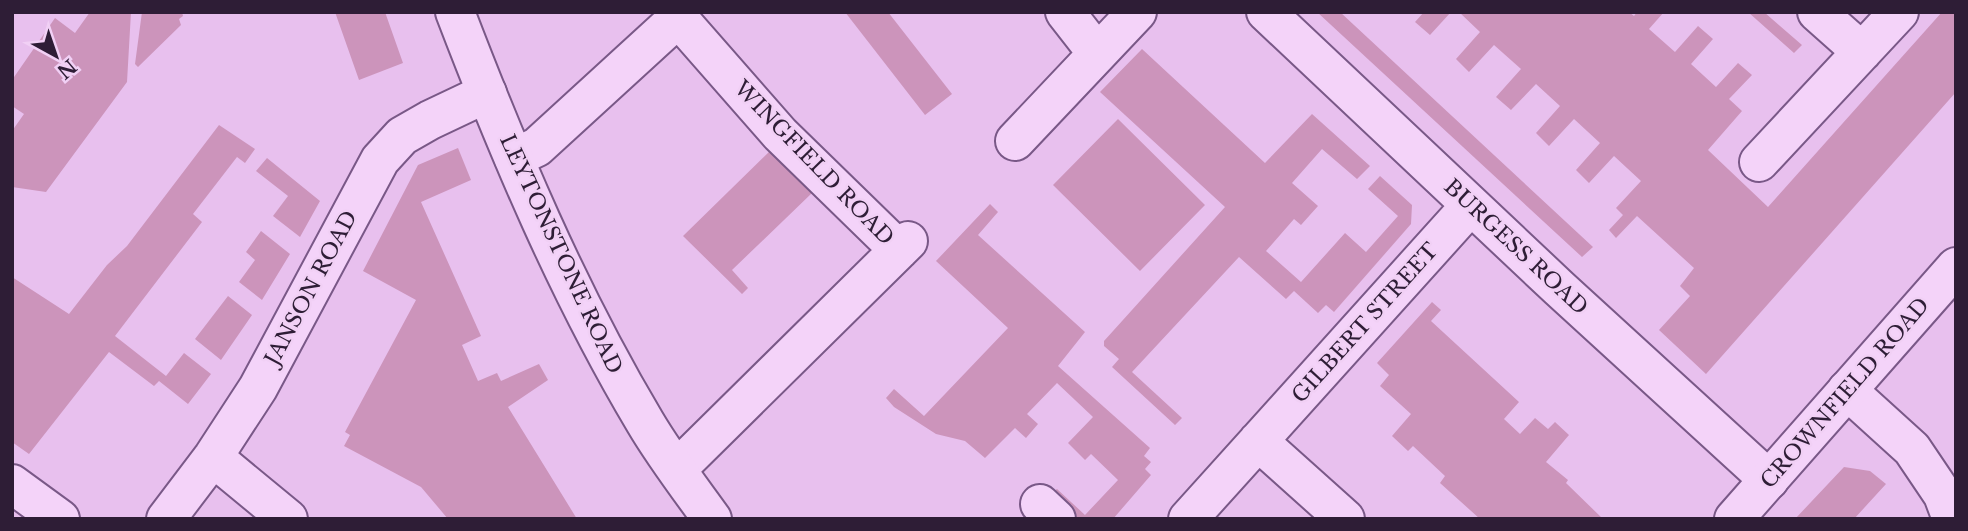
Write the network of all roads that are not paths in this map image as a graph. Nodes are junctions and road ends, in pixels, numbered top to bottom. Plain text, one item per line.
1 (455, 12) edge
2 (1065, 12) edge
3 (1137, 12) edge
4 (1266, 12) edge
5 (1817, 12) edge
6 (1899, 12) edge
7 (676, 15) edge
8 (1861, 52) junction
9 (1097, 53) junction
10 (487, 93) junction
11 (1015, 141) dead end
12 (514, 158) junction
13 (1759, 162) dead end
14 (1471, 205) junction
15 (1956, 267) edge
16 (1847, 390) junction
17 (1258, 441) junction
18 (213, 457) junction
19 (677, 469) junction
20 (1769, 480) junction
21 (12, 484) edge
22 (60, 519) edge
23 (166, 519) edge
24 (288, 519) edge
25 (712, 519) edge
26 (1188, 519) edge
27 (1345, 519) edge
28 (1734, 519) edge
29 (1952, 519) edge

1 - 10 street, LEYTONSTONE ROAD
2 - 9 street
3 - 9 street
4 - 14 street, BURGESS ROAD
5 - 8 street
6 - 8 street
7 - 12 street
7 - 19 street, WINGFIELD ROAD
8 - 13 street
9 - 11 street
10 - 12 street, LEYTONSTONE ROAD
10 - 18 street, JANSON ROAD
12 - 19 street, LEYTONSTONE ROAD
14 - 17 street, GILBERT STREET
14 - 20 street, BURGESS ROAD
15 - 16 street, CROWNFIELD ROAD
16 - 20 street, CROWNFIELD ROAD
16 - 29 street
17 - 26 street, GILBERT STREET
17 - 27 street
18 - 23 street, JANSON ROAD
18 - 24 street
19 - 25 street, LEYTONSTONE ROAD
20 - 28 street, CROWNFIELD ROAD
21 - 22 street

